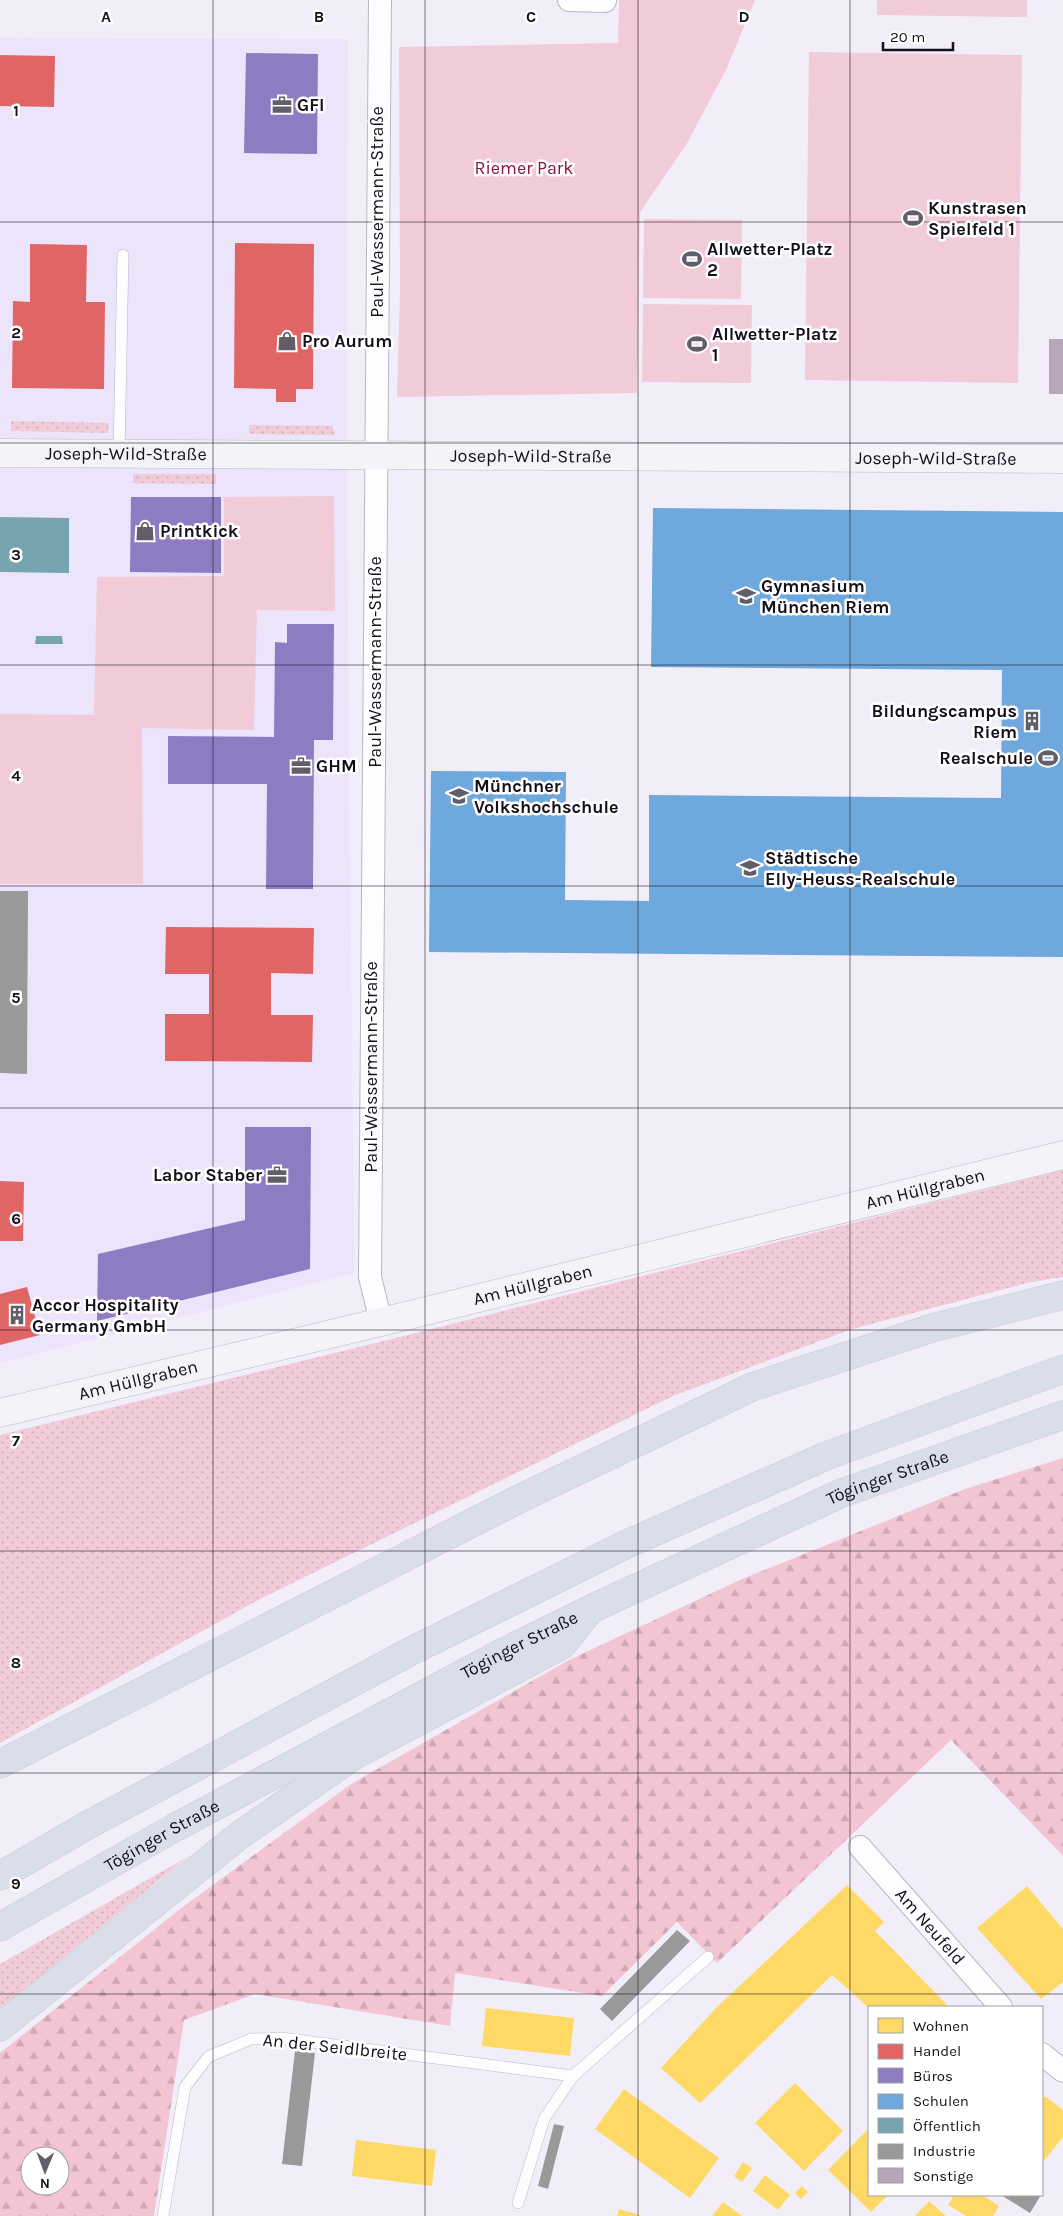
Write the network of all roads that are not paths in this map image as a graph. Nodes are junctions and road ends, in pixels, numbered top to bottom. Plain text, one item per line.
1 (380, 0) edge
2 (569, 0) edge
3 (604, 1) edge
4 (123, 255) dead end
5 (0, 453) edge
6 (119, 454) junction
7 (376, 456) junction
8 (1063, 459) edge
9 (1063, 1156) edge
10 (1063, 1295) edge
11 (381, 1322) junction
12 (1063, 1369) edge
13 (0, 1413) edge
14 (1063, 1415) edge
15 (591, 1609) junction
16 (0, 1764) edge
17 (86, 1826) junction
18 (860, 1847) dead end
19 (0, 1858) edge
20 (0, 1876) edge
21 (0, 1927) edge
22 (708, 1957) dead end
23 (1000, 2006) edge
24 (0, 2026) edge
25 (1043, 2055) edge
26 (1063, 2071) edge
27 (573, 2076) junction
28 (518, 2203) dead end
29 (163, 2216) edge

1 - 7 street, Paul-Wassermann-Straße
2 - 3 street
4 - 6 lane
5 - 6 main road, Joseph-Wild-Straße
6 - 7 main road, Joseph-Wild-Straße
7 - 8 main road, Joseph-Wild-Straße
7 - 11 street, Paul-Wassermann-Straße
9 - 11 main road, Am Hüllgraben
10 - 16 highway
11 - 13 main road, Am Hüllgraben
12 - 17 highway
14 - 15 highway, Töginger Straße
15 - 21 highway, Töginger Straße
15 - 24 highway
17 - 19 highway
17 - 20 highway
18 - 23 street, Am Neufeld
22 - 27 lane
25 - 26 street
27 - 28 lane
27 - 29 lane, An der Seidlbreite

